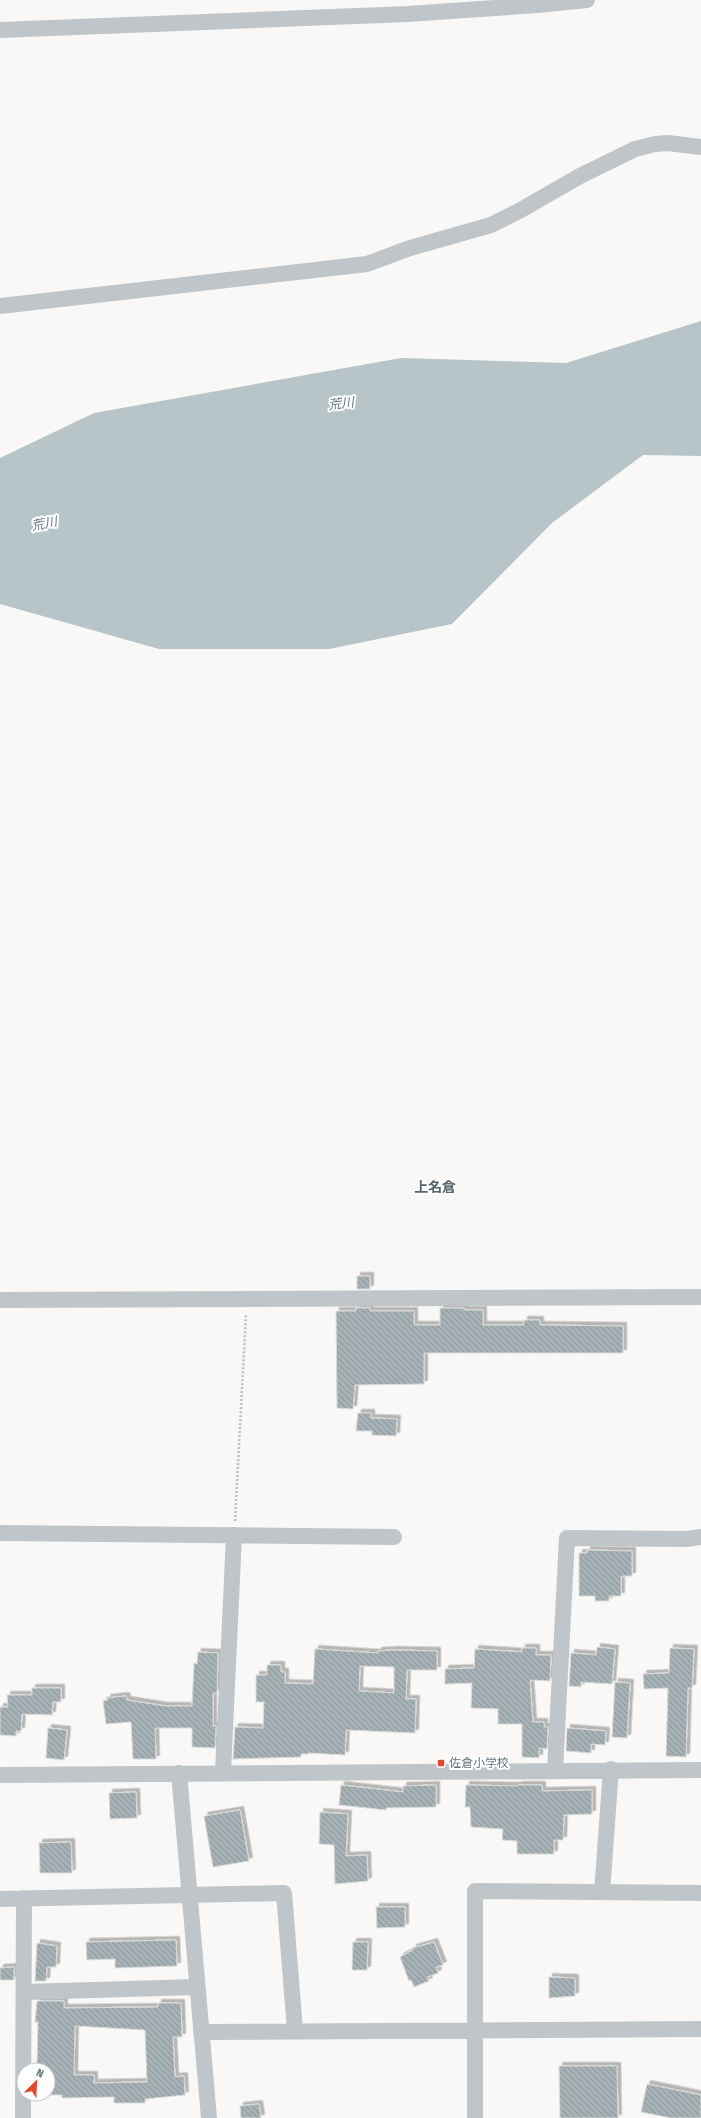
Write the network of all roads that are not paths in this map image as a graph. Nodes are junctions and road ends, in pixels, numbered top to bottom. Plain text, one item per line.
1 (587, 0) edge
2 (0, 30) edge
3 (701, 147) edge
4 (0, 306) edge
5 (701, 1297) edge
6 (0, 1300) edge
7 (0, 1533) edge
8 (234, 1535) junction
9 (394, 1537) dead end
10 (701, 1537) edge
11 (612, 1769) junction
12 (555, 1770) junction
13 (701, 1770) edge
14 (223, 1772) junction
15 (179, 1773) junction
16 (0, 1775) edge
17 (602, 1892) junction
18 (701, 1893) edge
19 (189, 1895) junction
20 (24, 1898) junction
21 (0, 1899) edge
22 (197, 1987) junction
23 (24, 1992) junction
24 (701, 2029) edge
25 (295, 2030) junction
26 (473, 2030) junction
27 (201, 2032) junction
28 (23, 2118) edge
29 (209, 2118) edge
30 (475, 2118) edge

1 - 2 street
3 - 4 street
5 - 6 street
7 - 8 street
8 - 9 street
8 - 14 street
10 - 12 street
11 - 12 street
11 - 13 street
11 - 17 street
12 - 14 street
14 - 15 street
15 - 16 street
15 - 19 street
17 - 18 street
17 - 26 street
19 - 20 street
19 - 22 street
19 - 25 street
20 - 21 street
20 - 23 street
22 - 23 street
22 - 27 street
23 - 28 street
24 - 26 street
25 - 26 street
25 - 27 street
26 - 30 street
27 - 29 street

